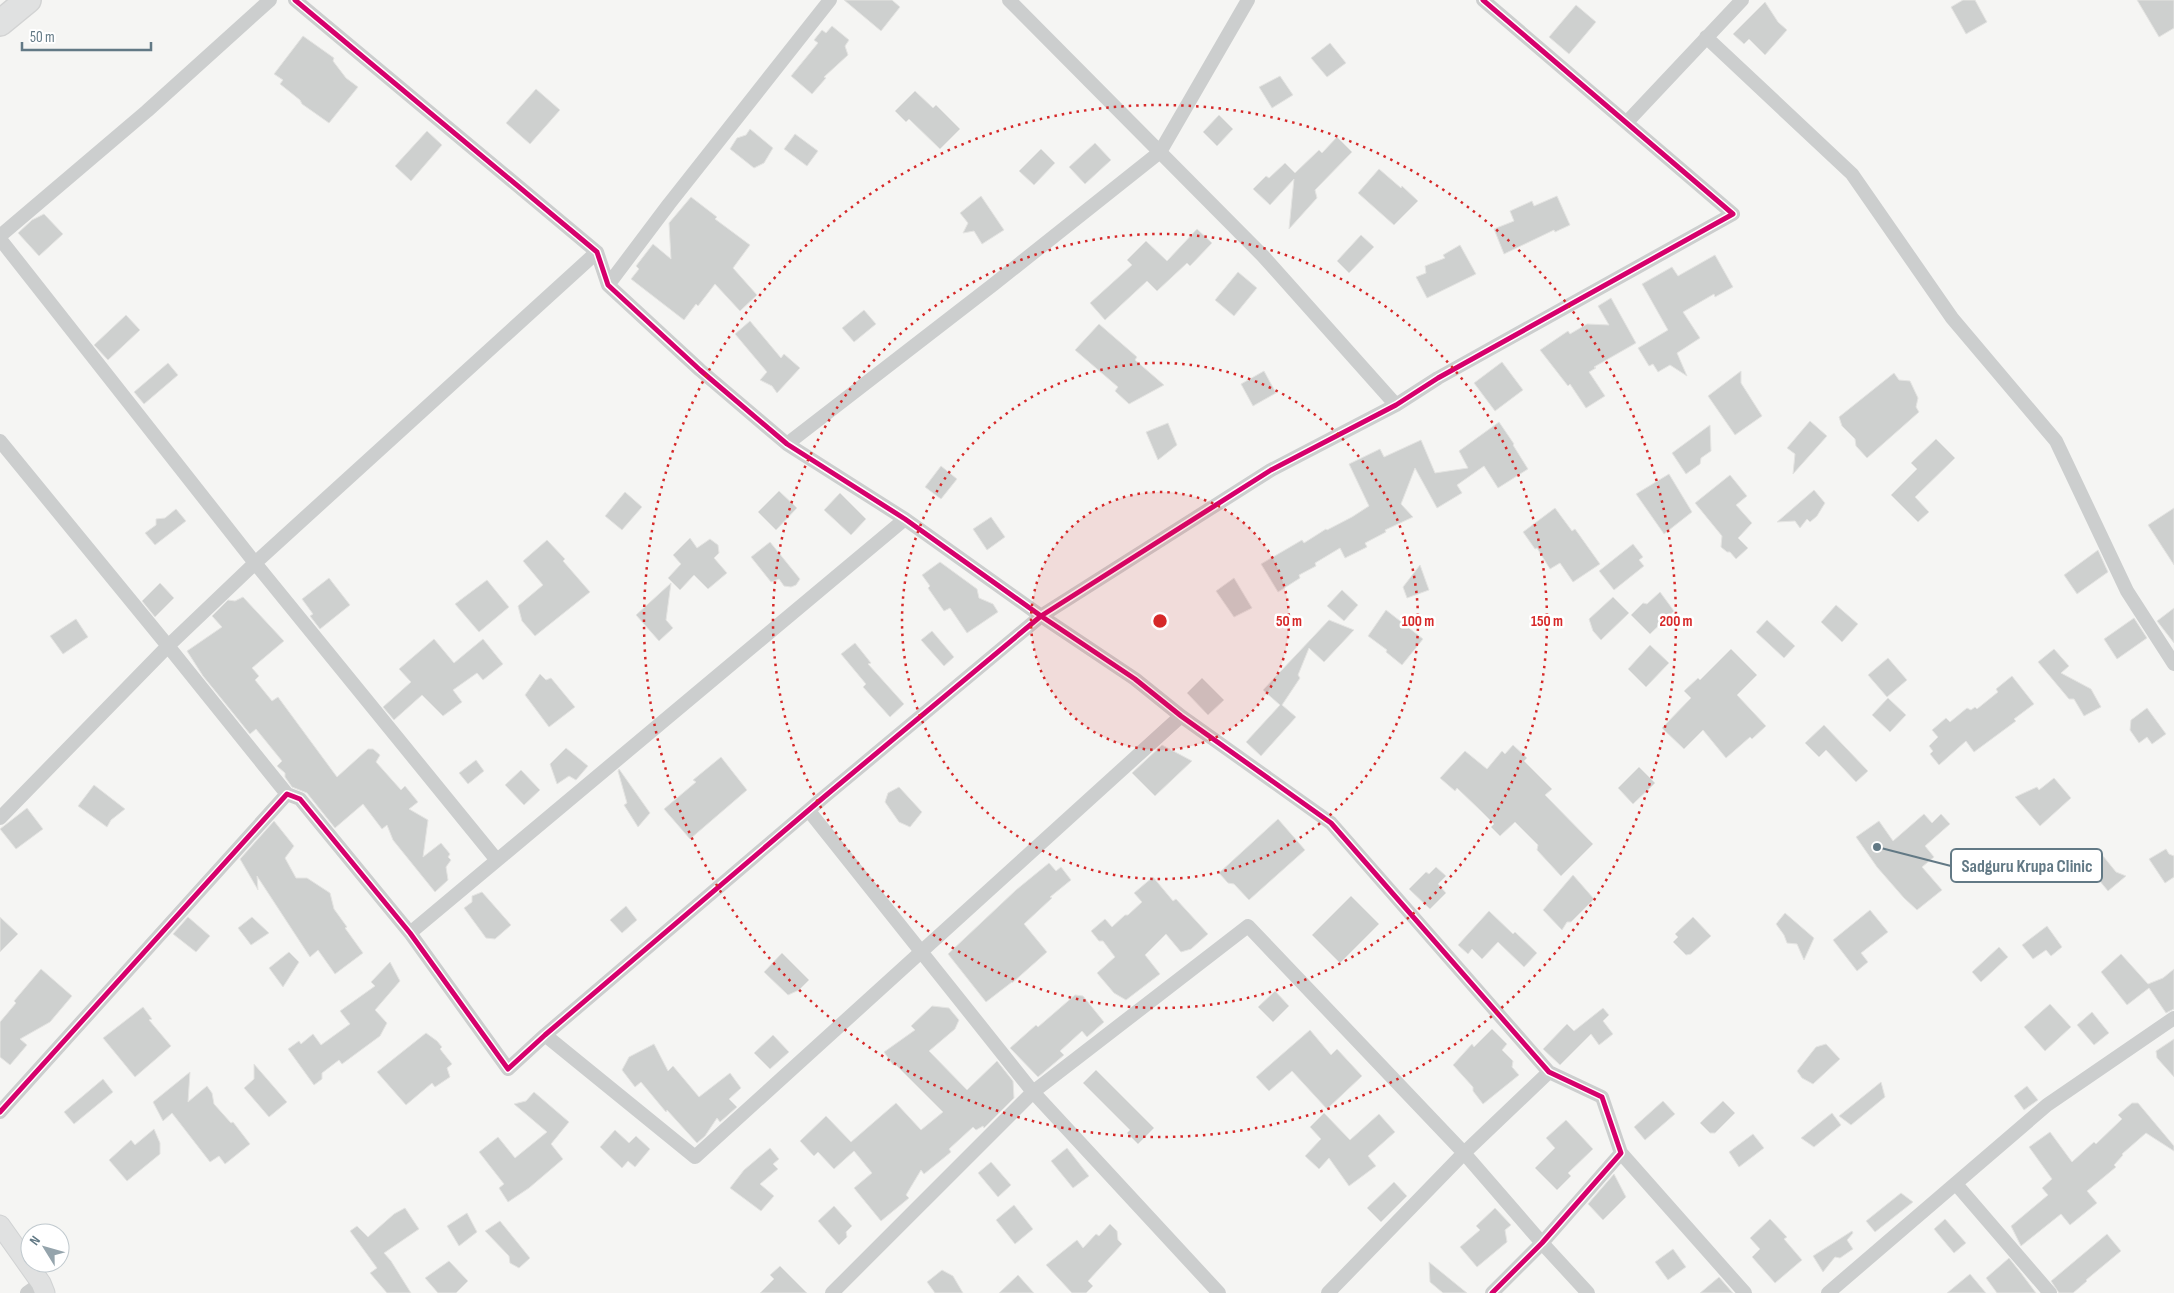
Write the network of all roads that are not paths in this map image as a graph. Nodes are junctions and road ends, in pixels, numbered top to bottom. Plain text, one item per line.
1 (28, 0) edge
2 (270, 0) edge
3 (295, 0) edge
4 (830, 0) edge
5 (1009, 0) edge
6 (1248, 0) edge
7 (1484, 0) edge
8 (1742, 0) edge
9 (0, 23) edge
10 (1706, 37) junction
11 (1628, 122) junction
12 (1160, 152) junction
13 (0, 238) edge
14 (596, 252) junction
15 (608, 285) junction
16 (1396, 405) junction
17 (0, 441) edge
18 (787, 444) junction
19 (904, 519) junction
20 (255, 563) junction
21 (1041, 616) junction
22 (168, 646) junction
23 (2174, 664) edge
24 (1181, 716) junction
25 (287, 794) junction
26 (809, 811) junction
27 (0, 818) edge
28 (496, 859) junction
29 (410, 933) junction
30 (920, 952) junction
31 (2174, 1018) edge
32 (545, 1035) junction
33 (1549, 1072) junction
34 (1032, 1092) junction
35 (0, 1112) edge
36 (1464, 1153) junction
37 (1621, 1153) junction
38 (1956, 1184) junction
39 (0, 1226) edge
40 (1542, 1243) junction
41 (38, 1290) edge
42 (832, 1293) edge
43 (1219, 1293) edge
44 (1328, 1293) edge
45 (1492, 1293) edge
46 (1588, 1293) edge
47 (1745, 1293) edge
48 (1828, 1293) edge
49 (2050, 1293) edge

1 - 9 highway
2 - 13 street
3 - 14 street
4 - 15 street
5 - 12 street
6 - 12 street
7 - 11 street
8 - 10 street
10 - 11 street
10 - 23 street
11 - 16 street
12 - 16 street
12 - 18 street
13 - 20 street
14 - 15 street
14 - 20 street
15 - 18 street
16 - 21 street
17 - 22 street
18 - 19 street
19 - 21 street
19 - 28 street
20 - 22 street
20 - 28 street
21 - 24 street
21 - 26 street
22 - 25 street
22 - 27 street
24 - 30 street
24 - 33 street
25 - 29 street
25 - 35 street
26 - 30 street
26 - 32 street
28 - 29 street
29 - 32 street
30 - 32 street
30 - 34 street
31 - 38 street
33 - 36 street
33 - 37 street
34 - 36 street
34 - 42 street
34 - 43 street
36 - 40 street
36 - 44 street
37 - 40 street
37 - 47 street
38 - 48 street
38 - 49 street
39 - 41 street
40 - 45 street
40 - 46 street

